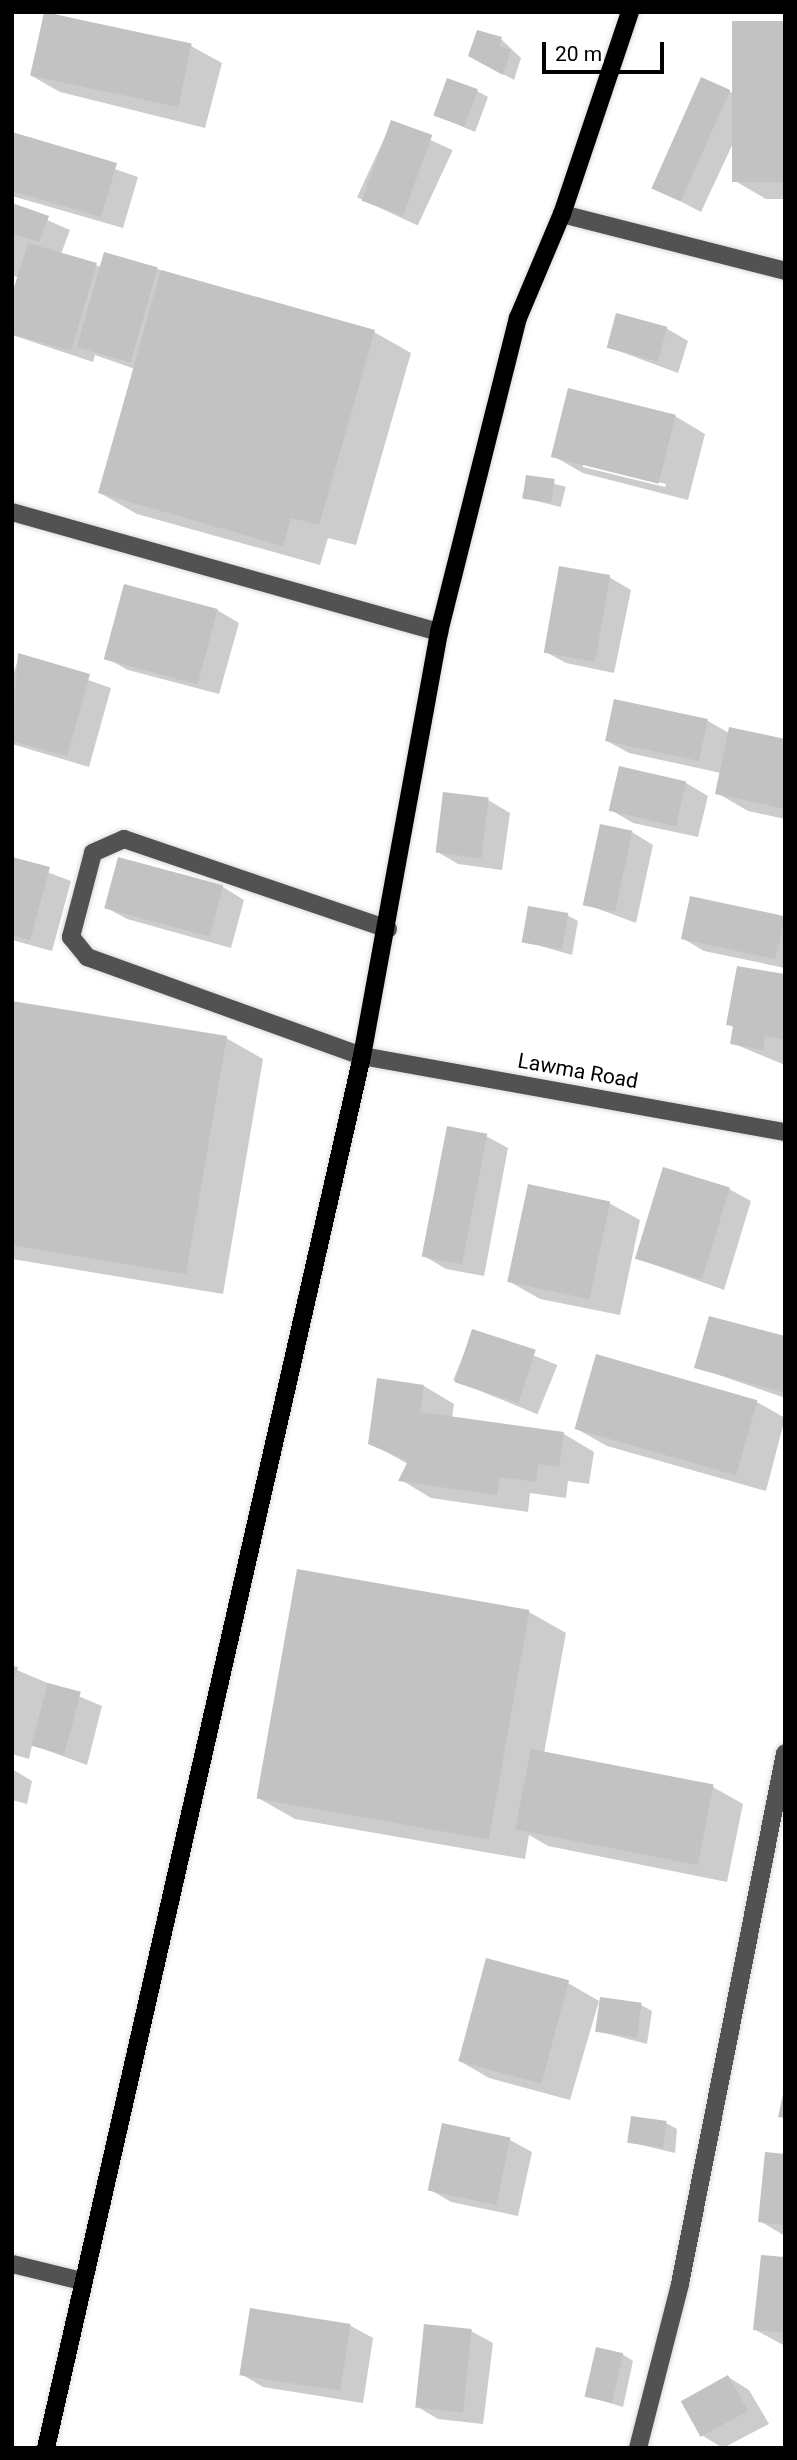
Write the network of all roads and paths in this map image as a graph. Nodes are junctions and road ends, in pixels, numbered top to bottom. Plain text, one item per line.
1 (631, 12) edge
2 (562, 214) junction
3 (785, 271) edge
4 (12, 512) edge
5 (439, 632) junction
6 (388, 929) junction
7 (362, 1056) junction
8 (785, 1132) edge
9 (785, 1753) edge
10 (12, 2264) edge
11 (82, 2281) junction
12 (46, 2448) edge
13 (638, 2448) edge

1 - 2 main road
2 - 3 street
2 - 5 main road
4 - 5 street
5 - 6 main road
6 - 7 main road
6 - 7 street, Lawma Road
7 - 8 street, Lawma Road
7 - 11 main road
9 - 13 street
10 - 11 street
11 - 12 main road

